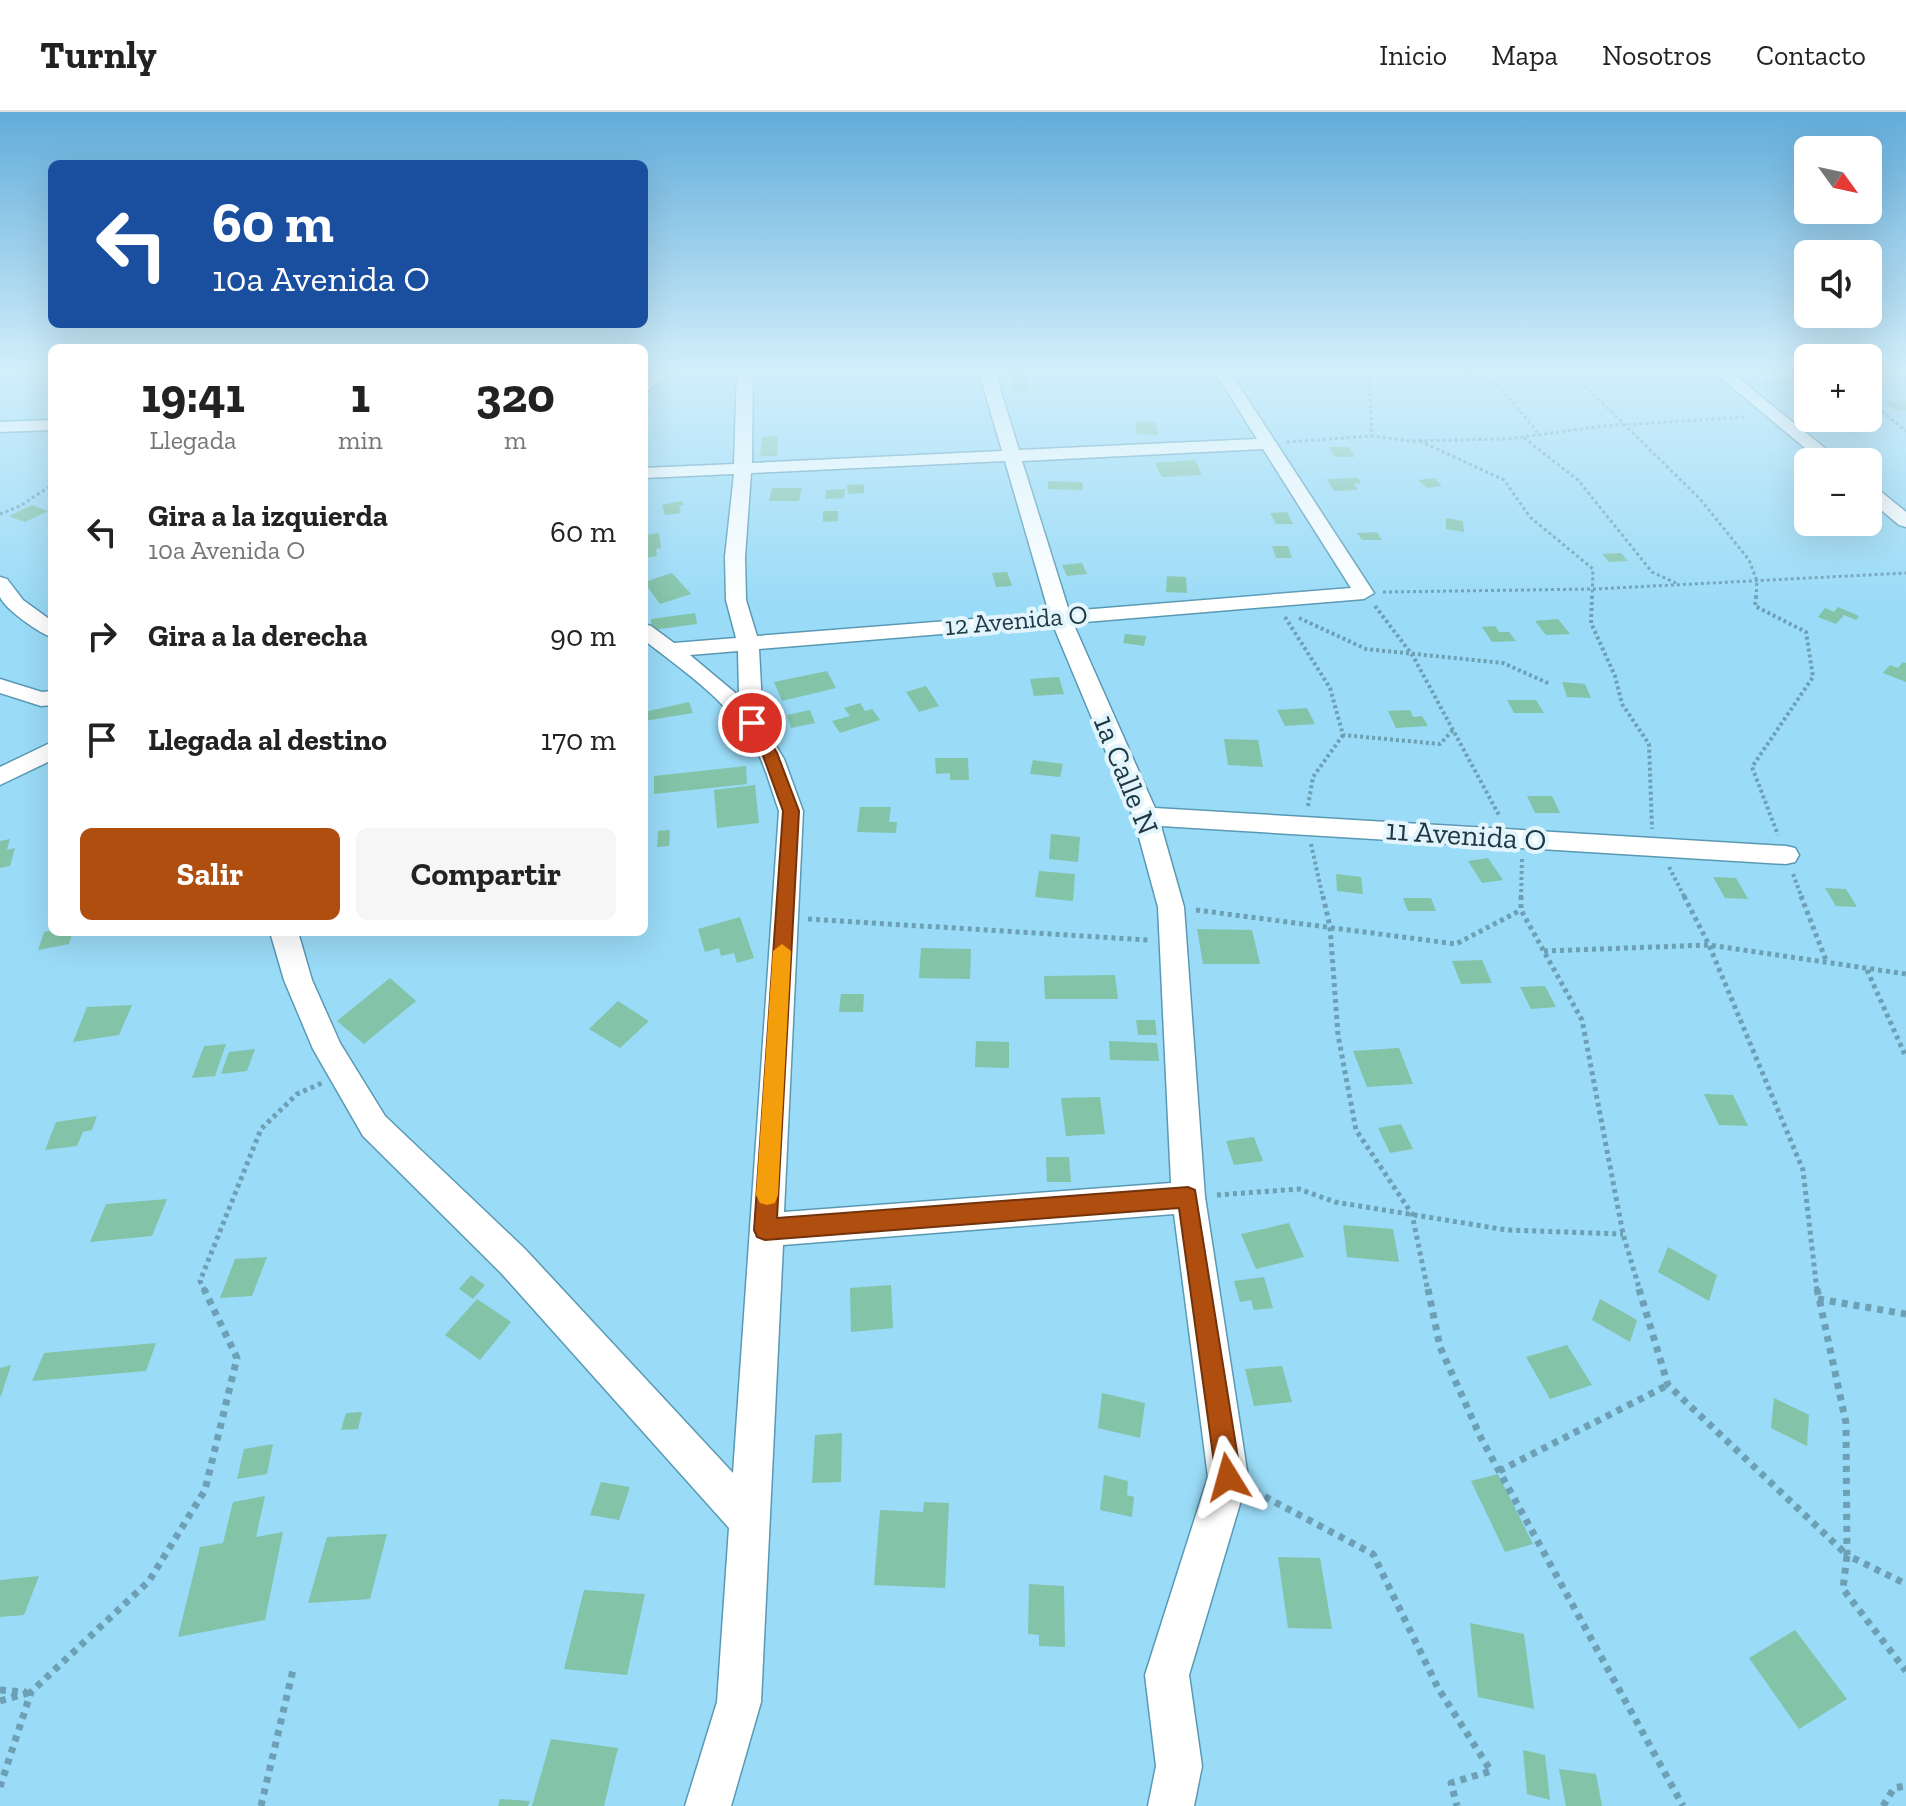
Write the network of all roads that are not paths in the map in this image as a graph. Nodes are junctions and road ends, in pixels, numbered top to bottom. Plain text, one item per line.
1 (743, 448) edge
2 (1011, 448) edge
3 (1193, 448) edge
4 (1269, 448) edge
5 (1014, 458) junction
6 (743, 467) junction
7 (648, 473) edge
8 (1882, 501) edge
9 (1906, 521) edge
10 (0, 583) edge
11 (1060, 616) junction
12 (48, 628) edge
13 (648, 633) edge
14 (748, 643) junction
15 (669, 650) junction
16 (0, 686) edge
17 (48, 698) edge
18 (752, 723) junction
19 (48, 752) edge
20 (0, 777) edge
21 (1146, 816) junction
22 (1786, 855) road end
23 (285, 936) edge
24 (1188, 1197) junction
25 (765, 1230) junction
26 (749, 1520) junction
27 (708, 1806) edge
28 (1171, 1806) edge

1 - 6 street
2 - 5 street, 1a Calle N
3 - 5 street
4 - 11 street, 12 Avenida O
5 - 6 street
5 - 11 street, 1a Calle N
6 - 7 street
6 - 14 street
8 - 9 street
10 - 12 street
11 - 14 street, 12 Avenida O
11 - 21 street, 1a Calle N
13 - 15 street
14 - 15 street, 12 Avenida O
14 - 18 street
15 - 18 street
16 - 17 street
18 - 25 street
19 - 20 street
21 - 22 street, 11 Avenida O
21 - 24 street, 1a Calle N
23 - 26 street
24 - 25 street
24 - 28 street, 1a Calle N
25 - 26 street
26 - 27 street

